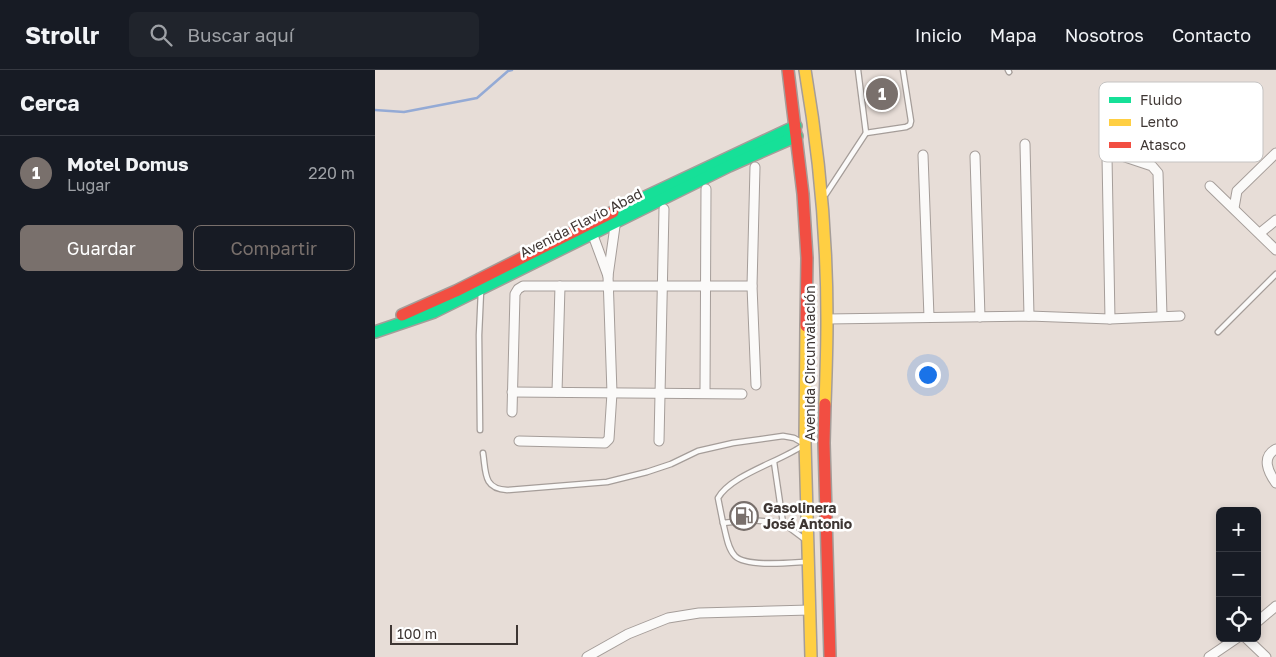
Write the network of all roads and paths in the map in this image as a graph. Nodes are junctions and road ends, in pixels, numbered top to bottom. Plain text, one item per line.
1 (788, 70) edge
2 (805, 70) edge
3 (858, 70) edge
4 (903, 70) edge
5 (797, 131) junction
6 (866, 133) junction
7 (1025, 144) dead end
8 (1276, 153) edge
9 (923, 155) dead end
10 (975, 156) dead end
11 (1107, 162) edge
12 (1140, 162) edge
13 (755, 167) dead end
14 (1210, 186) dead end
15 (706, 189) dead end
16 (822, 208) junction
17 (1234, 208) junction
18 (664, 209) dead end
19 (615, 216) junction
20 (1276, 220) edge
21 (589, 222) junction
22 (1260, 233) junction
23 (592, 235) junction
24 (1276, 250) edge
25 (1276, 274) edge
26 (609, 281) junction
27 (560, 286) junction
28 (663, 286) junction
29 (705, 286) junction
30 (752, 286) junction
31 (481, 289) junction
32 (1029, 316) junction
33 (1161, 316) junction
34 (1180, 316) dead end
35 (929, 317) junction
36 (979, 317) junction
37 (1110, 318) junction
38 (827, 319) junction
39 (375, 323) edge
40 (375, 332) edge
41 (1217, 332) dead end
42 (756, 385) dead end
43 (512, 392) junction
44 (557, 392) junction
45 (612, 393) junction
46 (660, 393) junction
47 (705, 393) junction
48 (742, 394) dead end
49 (806, 394) junction
50 (824, 395) junction
51 (512, 412) dead end
52 (480, 430) dead end
53 (519, 441) dead end
54 (659, 441) dead end
55 (824, 443) junction
56 (805, 444) junction
57 (1275, 450) edge
58 (483, 453) dead end
59 (774, 462) junction
60 (806, 479) junction
61 (826, 479) junction
62 (1276, 483) edge
63 (723, 523) junction
64 (783, 523) junction
65 (808, 542) junction
66 (827, 542) junction
67 (828, 561) junction
68 (809, 562) junction
69 (809, 576) junction
70 (827, 576) junction
71 (1276, 606) edge
72 (810, 610) junction
73 (1261, 619) edge
74 (1231, 642) edge
75 (1250, 642) edge
76 (587, 657) edge
77 (811, 657) edge
78 (830, 657) edge
79 (1209, 657) edge
80 (1266, 657) edge

1 - 5 main road, Avenida Circunvalación
2 - 16 main road, Avenida Circunvalación
3 - 6 lane
4 - 6 lane
5 - 19 main road, Avenida Flavio Abad
5 - 49 main road, Avenida Circunvalación
6 - 16 lane
7 - 32 street
8 - 17 street
9 - 35 street
10 - 36 street
11 - 37 street
12 - 33 street
13 - 30 street
14 - 17 street
15 - 29 street
16 - 38 main road, Avenida Circunvalación
17 - 22 street
18 - 28 street
19 - 21 main road, Avenida Flavio Abad
19 - 23 main road, Avenida Flavio Abad
19 - 26 street
20 - 22 street
21 - 23 street
21 - 39 main road, Avenida Flavio Abad
22 - 24 street
23 - 26 street
23 - 31 main road, Avenida Flavio Abad
25 - 41 lane
26 - 27 street
26 - 28 street
26 - 45 street
27 - 43 street
27 - 44 street
28 - 29 street
28 - 46 street
29 - 30 street
29 - 47 street
30 - 42 street
31 - 40 main road, Avenida Flavio Abad
31 - 52 lane
32 - 36 street
32 - 37 street
33 - 34 street
33 - 37 street
35 - 36 street
35 - 38 street
38 - 50 main road, Avenida Circunvalación
43 - 44 street
43 - 51 street
44 - 45 street
45 - 46 street
45 - 53 street
46 - 47 street
46 - 54 street
47 - 48 street
49 - 50 main road
49 - 56 main road, Avenida Circunvalación
50 - 55 main road, Avenida Circunvalación
55 - 56 lane
55 - 61 main road, Avenida Circunvalación
56 - 58 lane
56 - 59 lane
56 - 60 main road, Avenida Circunvalación
57 - 62 street
59 - 63 lane
59 - 64 lane
60 - 61 main road
60 - 65 main road, Avenida Circunvalación
61 - 66 main road, Avenida Circunvalación
63 - 64 lane
63 - 68 lane
64 - 65 lane
65 - 66 lane
65 - 68 main road, Avenida Circunvalación
66 - 67 main road, Avenida Circunvalación
67 - 68 lane
67 - 70 main road, Avenida Circunvalación
68 - 69 main road, Avenida Circunvalación
69 - 70 main road
69 - 72 main road, Avenida Circunvalación
70 - 78 main road, Avenida Circunvalación
71 - 73 street
72 - 76 street
72 - 77 main road, Avenida Circunvalación
74 - 79 street
75 - 80 street

